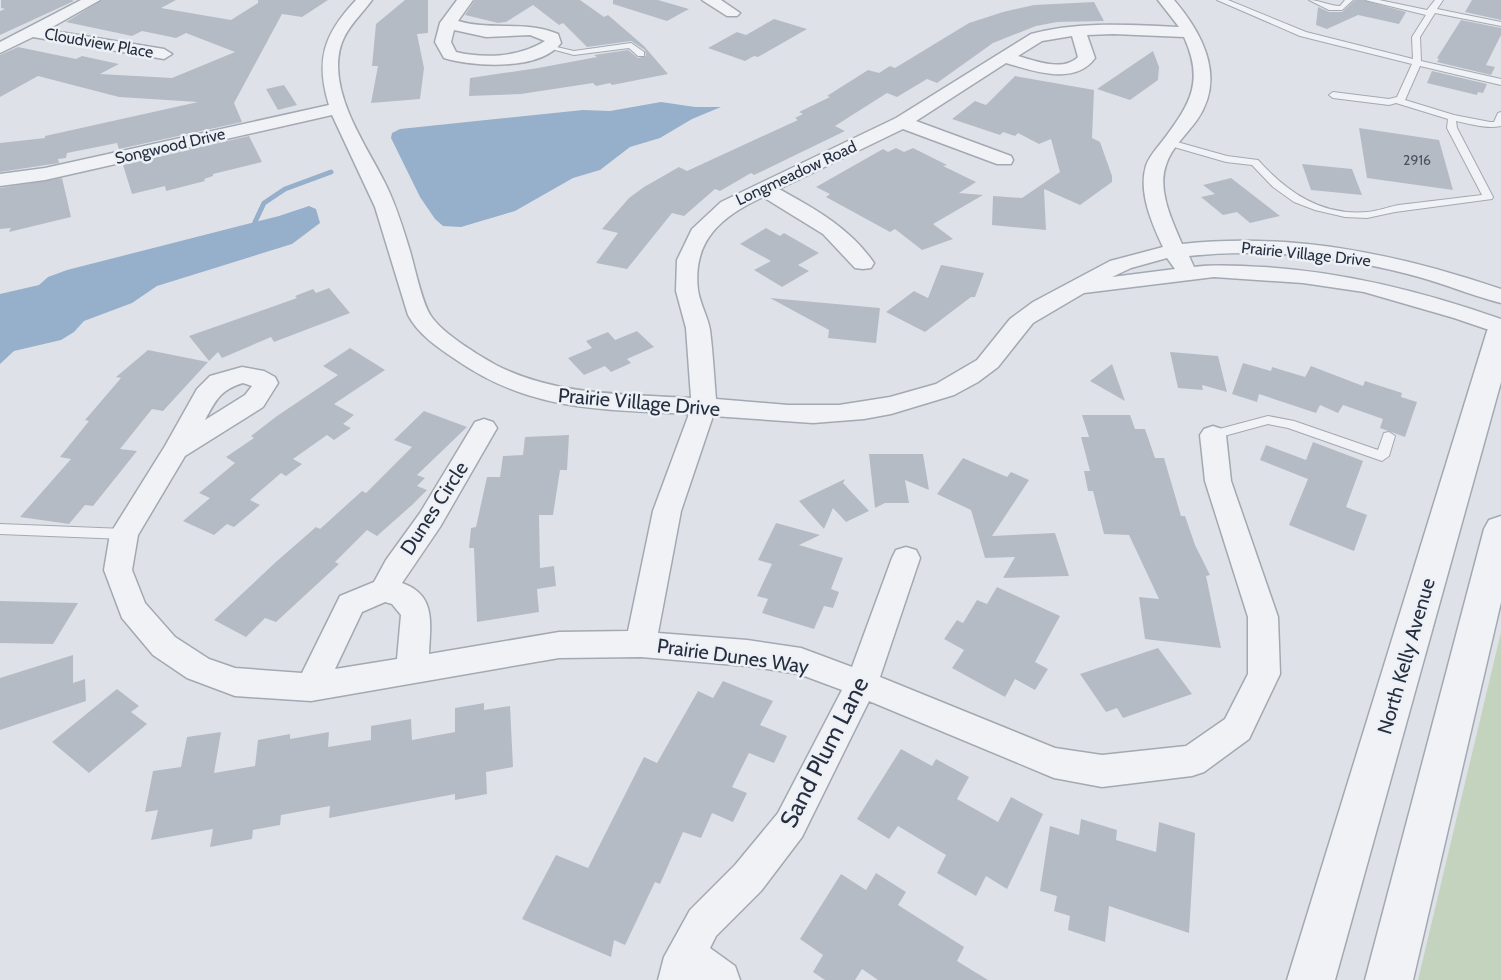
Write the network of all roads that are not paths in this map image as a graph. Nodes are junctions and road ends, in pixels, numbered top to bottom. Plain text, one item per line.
1 (92, 0) edge
2 (364, 0) edge
3 (465, 0) edge
4 (710, 0) edge
5 (1166, 0) edge
6 (1221, 0) edge
7 (1313, 0) edge
8 (1349, 0) edge
9 (1370, 0) edge
10 (1439, 0) edge
11 (1430, 11) junction
12 (732, 13) dead end
13 (448, 23) junction
14 (1501, 24) edge
15 (1078, 30) junction
16 (33, 32) junction
17 (1189, 32) junction
18 (548, 47) junction
19 (0, 48) edge
20 (165, 54) dead end
21 (641, 54) dead end
22 (1005, 58) junction
23 (1417, 63) junction
24 (1501, 82) edge
25 (1333, 95) dead end
26 (1395, 100) junction
27 (339, 108) junction
28 (1501, 115) edge
29 (1452, 117) junction
30 (902, 122) junction
31 (1170, 143) junction
32 (1004, 160) dead end
33 (0, 180) edge
34 (764, 189) junction
35 (1488, 197) junction
36 (1501, 201) edge
37 (1175, 251) junction
38 (863, 263) dead end
39 (1188, 274) junction
40 (1078, 288) junction
41 (1501, 297) edge
42 (1501, 329) edge
43 (704, 407) junction
44 (484, 428) dead end
45 (1213, 435) joint
46 (1389, 436) dead end
47 (176, 450) dead end
48 (1501, 529) edge
49 (0, 530) edge
50 (124, 534) junction
51 (906, 558) dead end
52 (384, 590) junction
53 (641, 644) junction
54 (412, 670) junction
55 (862, 684) junction
56 (311, 687) junction
57 (682, 967) edge
58 (722, 980) edge
59 (1311, 980) edge
60 (1389, 980) edge

1 - 16 street
2 - 27 street, Prairie Village Drive
3 - 13 street
4 - 12 street
5 - 17 street
6 - 23 lane
7 - 8 lane
9 - 11 lane
10 - 11 lane
11 - 14 lane
11 - 23 lane
13 - 18 street
13 - 18 street
15 - 17 street, Longmeadow Road
15 - 22 street, Longmeadow Road
15 - 22 street
16 - 19 street
16 - 20 street, Cloudview Place
17 - 31 street
18 - 21 lane
22 - 30 street, Longmeadow Road
23 - 24 lane
23 - 26 lane
25 - 26 lane
26 - 29 lane
27 - 33 street, Songwood Drive
27 - 43 street, Prairie Village Drive
28 - 29 lane
29 - 35 lane
30 - 32 street
30 - 34 street, Longmeadow Road
31 - 35 lane
31 - 37 street
34 - 38 street
34 - 43 street, Longmeadow Road
35 - 36 lane
37 - 39 street
37 - 40 street, Prairie Village Drive
37 - 41 street, Prairie Village Drive
39 - 40 street, Prairie Village Drive
39 - 42 street, Prairie Village Drive
40 - 43 street, Prairie Village Drive
42 - 59 street, North Kelly Avenue
43 - 53 street, Longmeadow Road
44 - 52 street, Dunes Circle
45 - 46 lane
45 - 55 street, Prairie Dunes Way
47 - 50 street, Prairie Dunes Way
48 - 60 street
49 - 50 lane
50 - 56 street, Prairie Dunes Way
51 - 55 street, Sand Plum Lane
52 - 54 street
52 - 56 street
53 - 54 street, Prairie Dunes Way
53 - 55 street, Prairie Dunes Way
54 - 56 street, Prairie Dunes Way
55 - 57 street, Sand Plum Lane
57 - 58 street, Sand Plum Lane

